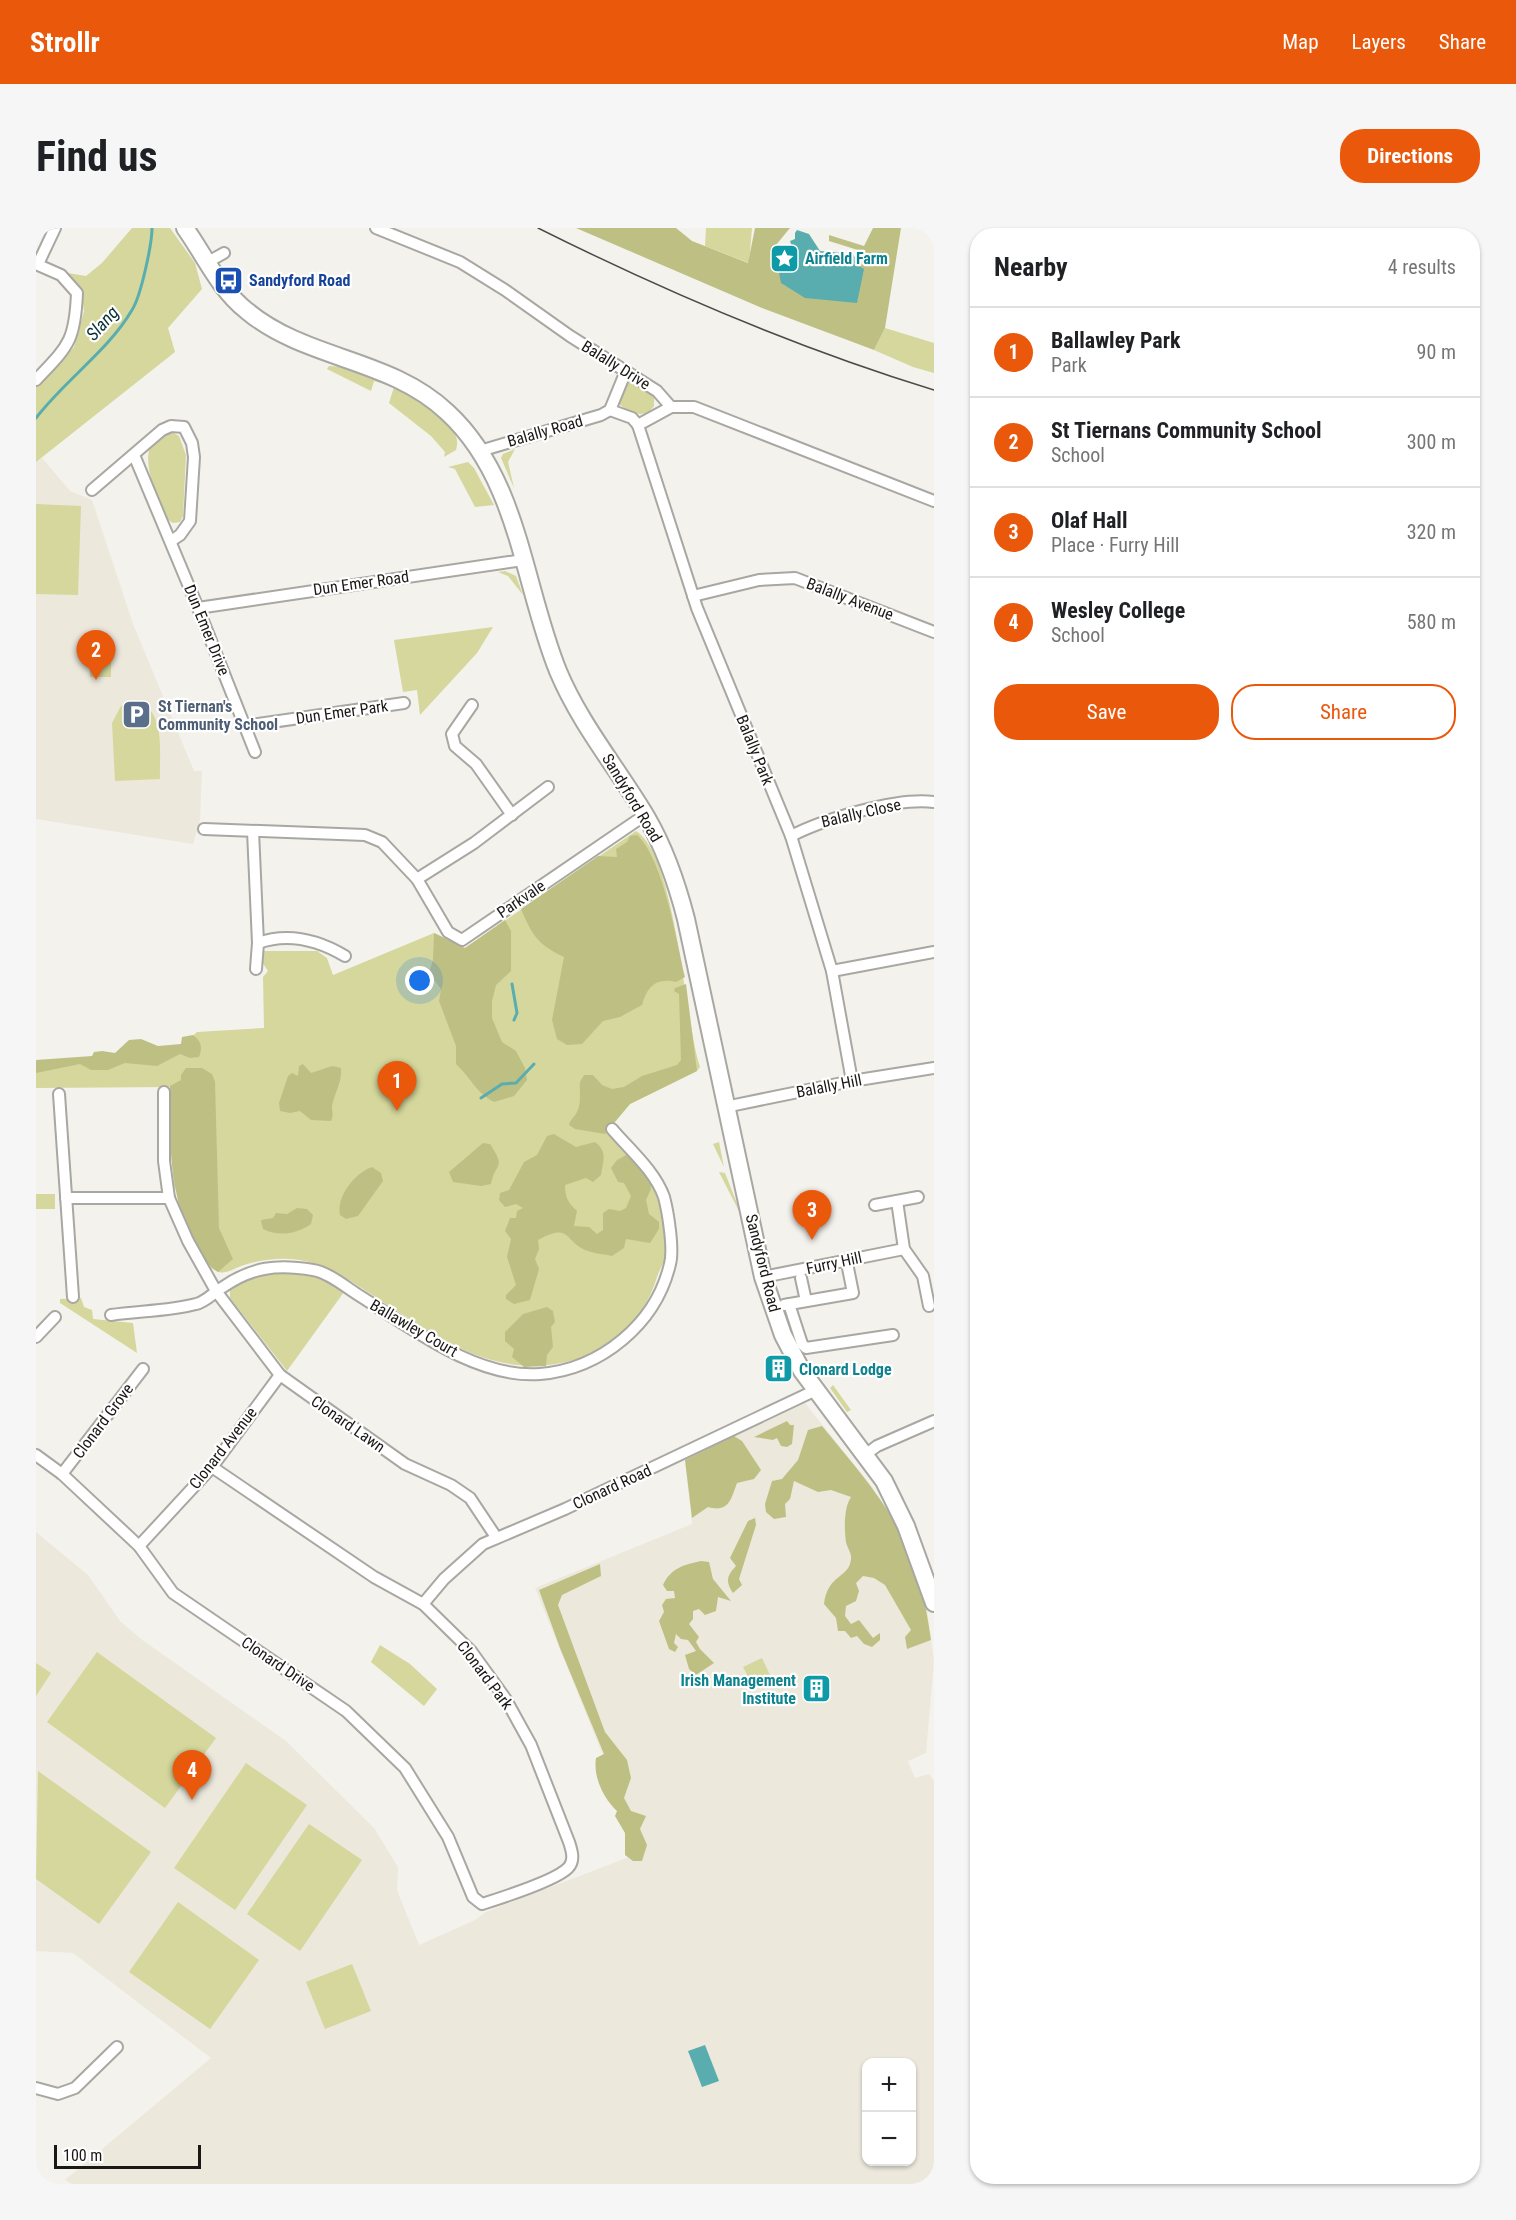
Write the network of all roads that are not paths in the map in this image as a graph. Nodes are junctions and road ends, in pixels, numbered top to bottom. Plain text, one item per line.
1 (55, 228) edge
2 (185, 228) edge
3 (376, 228) edge
4 (224, 253) dead end
5 (208, 262) junction
6 (37, 264) edge
7 (626, 372) junction
8 (36, 380) edge
9 (671, 407) junction
10 (610, 410) junction
11 (638, 425) junction
12 (480, 451) junction
13 (134, 455) junction
14 (92, 490) dead end
15 (934, 501) edge
16 (171, 541) junction
17 (523, 560) junction
18 (693, 596) junction
19 (198, 608) junction
20 (934, 632) edge
21 (404, 703) dead end
22 (472, 705) dead end
23 (244, 726) junction
24 (255, 752) dead end
25 (548, 787) dead end
26 (934, 802) edge
27 (512, 815) junction
28 (645, 815) junction
29 (204, 829) dead end
30 (254, 831) junction
31 (790, 836) junction
32 (417, 879) junction
33 (258, 943) junction
34 (934, 952) edge
35 (345, 957) dead end
36 (256, 969) dead end
37 (832, 970) junction
38 (934, 1068) edge
39 (852, 1081) junction
40 (164, 1092) dead end
41 (59, 1094) dead end
42 (725, 1107) junction
43 (612, 1129) dead end
44 (918, 1197) dead end
45 (66, 1198) junction
46 (169, 1198) junction
47 (897, 1201) junction
48 (875, 1205) dead end
49 (904, 1249) junction
50 (848, 1268) dead end
51 (764, 1277) junction
52 (801, 1278) dead end
53 (216, 1291) junction
54 (73, 1297) dead end
55 (806, 1301) junction
56 (789, 1304) junction
57 (929, 1306) dead end
58 (772, 1308) junction
59 (111, 1315) dead end
60 (55, 1317) dead end
61 (893, 1335) dead end
62 (36, 1337) edge
63 (143, 1369) dead end
64 (280, 1376) junction
65 (816, 1390) junction
66 (934, 1421) edge
67 (36, 1455) edge
68 (865, 1455) junction
69 (212, 1467) junction
70 (62, 1474) junction
71 (496, 1537) junction
72 (139, 1546) junction
73 (934, 1603) edge
74 (423, 1604) junction
75 (482, 1904) joint
76 (117, 2047) dead end
77 (36, 2088) edge

1 - 6 street
2 - 5 main road, Sandyford Road
3 - 7 street, Balally Drive
4 - 5 street
5 - 12 main road, Sandyford Road
6 - 8 street
7 - 9 street, Balally Drive
7 - 10 street
9 - 11 street
9 - 15 street
10 - 11 street
10 - 12 street, Balally Road
11 - 18 street, Balally Park
12 - 17 main road, Sandyford Road
13 - 14 street
13 - 16 street, Dun Emer Drive
13 - 16 street
16 - 19 street, Dun Emer Drive
17 - 19 street, Dun Emer Road
17 - 28 main road, Sandyford Road
18 - 20 street, Balally Avenue
18 - 31 street, Balally Park
19 - 23 street, Dun Emer Drive
21 - 23 street, Dun Emer Park
22 - 27 street
23 - 24 street, Dun Emer Drive
25 - 27 street
26 - 31 street, Balally Close
27 - 32 street
28 - 32 street, Parkvale
28 - 42 main road, Sandyford Road
29 - 30 street, Parkvale
30 - 32 street, Parkvale
30 - 33 street
31 - 37 street, Balally Park
33 - 35 street
33 - 36 street
34 - 37 street
37 - 39 street, Balally Park
38 - 39 street, Balally Hill
39 - 42 street, Balally Hill
40 - 46 street, Clonard Lawn
41 - 45 street
42 - 51 main road, Sandyford Road
43 - 53 street, Ballawley Court
44 - 47 street
45 - 46 street
45 - 54 street
46 - 53 street, Clonard Lawn
47 - 48 street
47 - 49 street
49 - 51 street, Furry Hill
49 - 57 street
50 - 55 street
51 - 58 main road, Sandyford Road
52 - 55 street
53 - 59 street, Ballawley Court
53 - 64 street, Clonard Lawn
55 - 56 street
56 - 58 street
56 - 61 street
58 - 65 main road, Sandyford Road
60 - 62 street
63 - 70 street, Clonard Grove
64 - 69 street, Clonard Avenue
64 - 71 street, Clonard Lawn
65 - 68 main road, Sandyford Road
65 - 71 street, Clonard Road
66 - 68 street
67 - 70 street, Clonard Drive
68 - 73 main road, Sandyford Road
69 - 72 street, Clonard Avenue
69 - 74 street, Clonard Park
70 - 72 street, Clonard Drive
71 - 74 street, Clonard Road
72 - 75 street, Clonard Drive
74 - 75 street, Clonard Park
76 - 77 street

